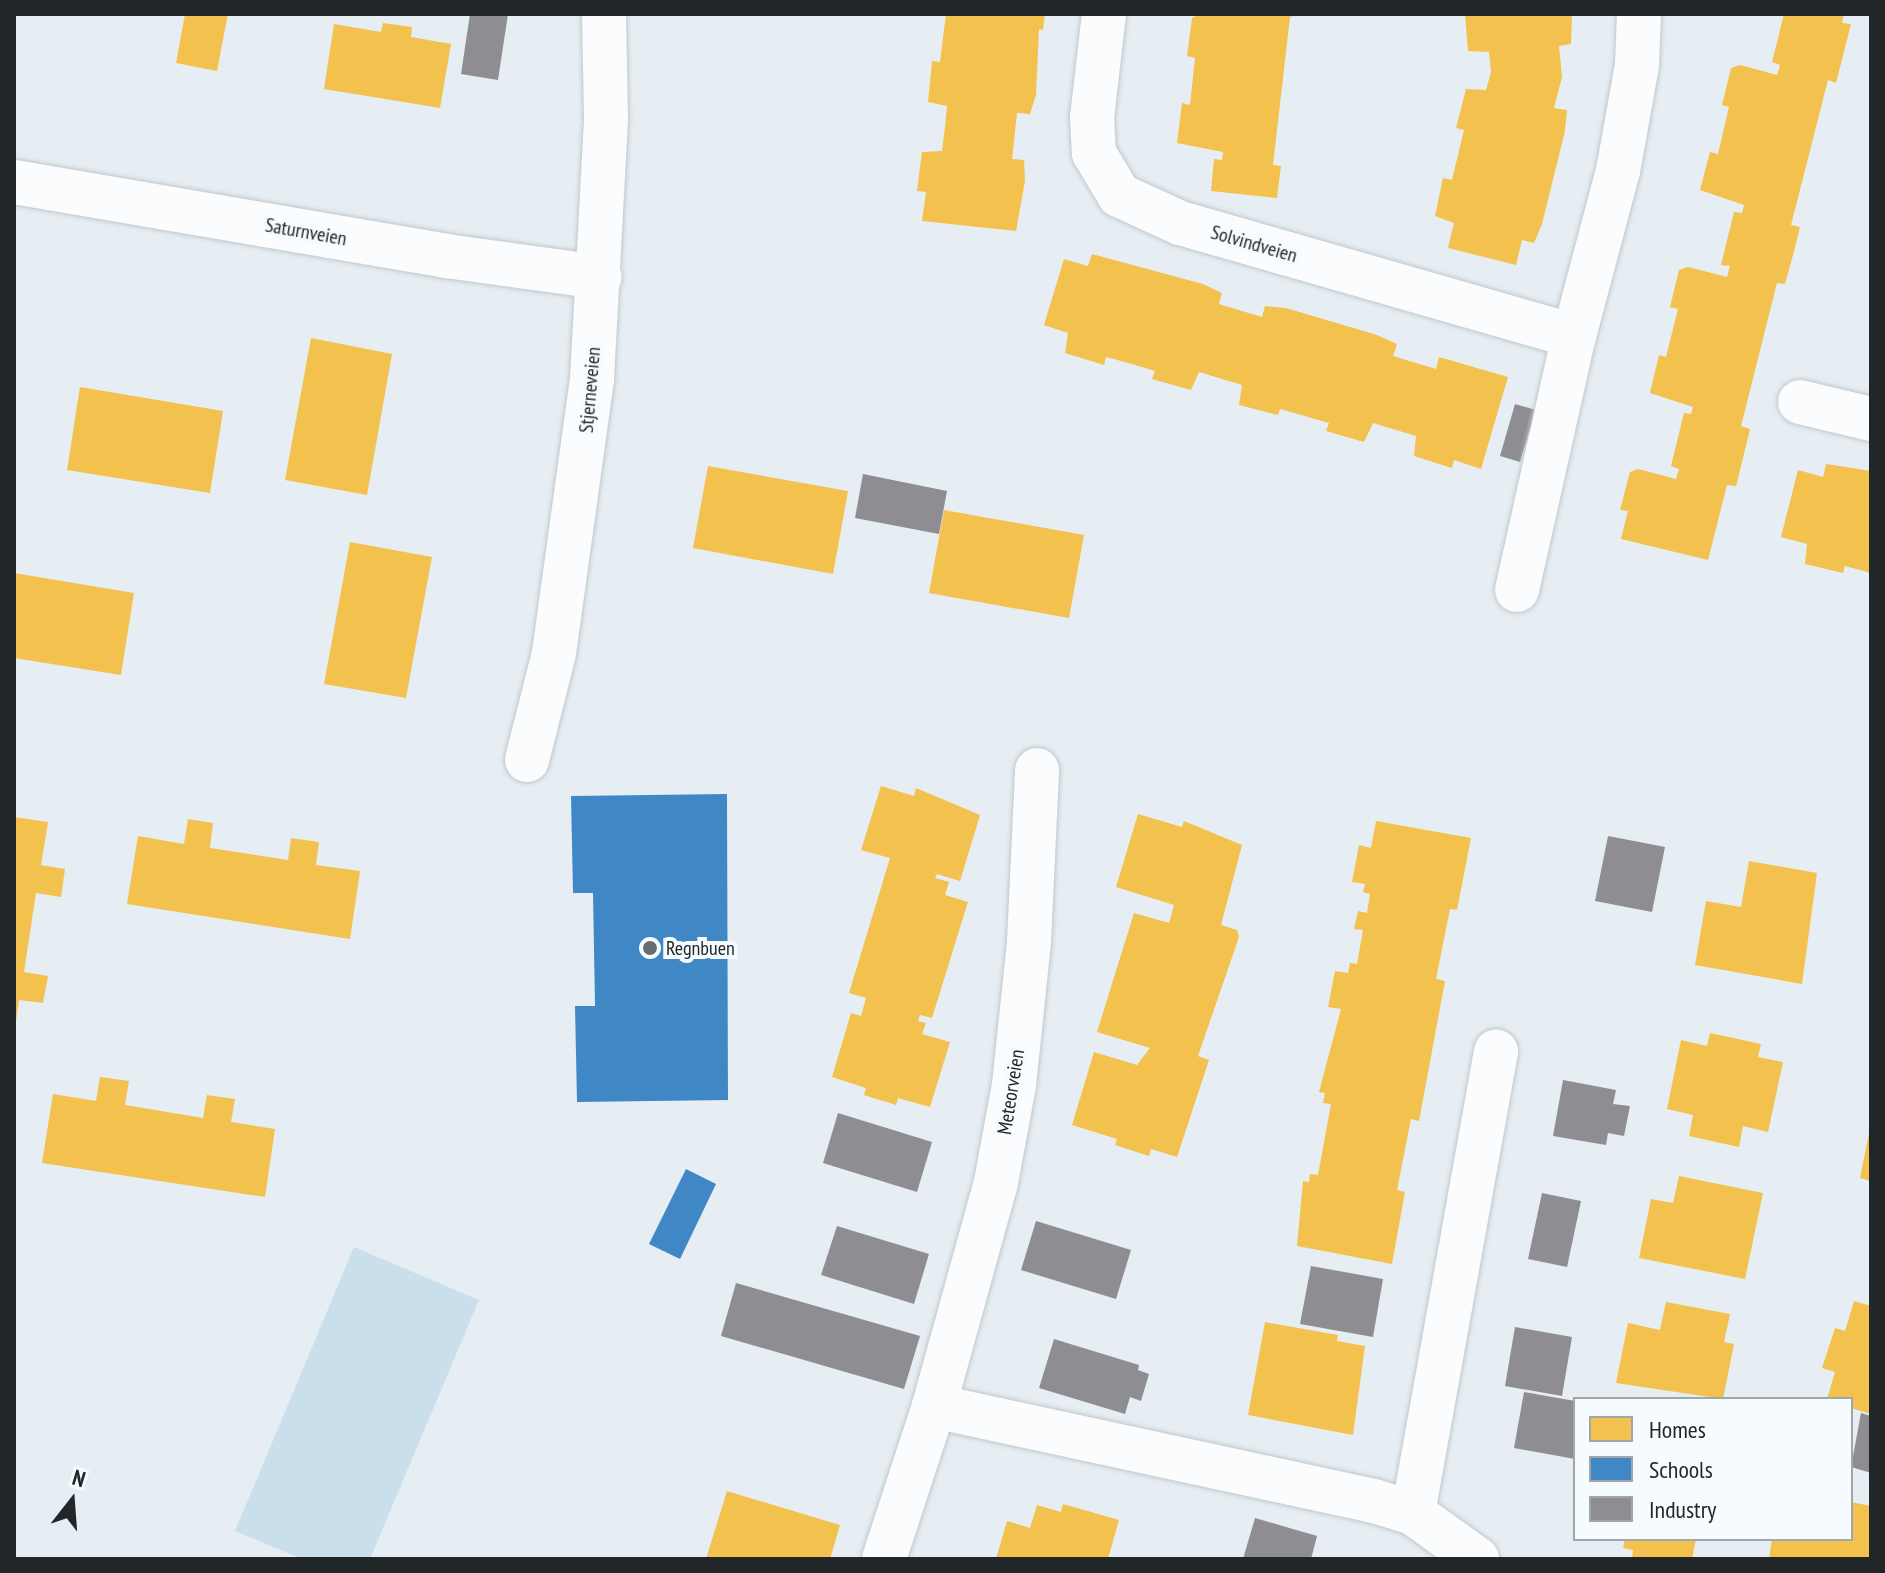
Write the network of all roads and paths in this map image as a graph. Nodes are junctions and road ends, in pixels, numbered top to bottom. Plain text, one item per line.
1 (604, 14) edge
2 (1104, 14) edge
3 (1639, 14) edge
4 (14, 182) edge
5 (600, 277) junction
6 (1574, 336) junction
7 (1800, 402) dead end
8 (1871, 419) edge
9 (1517, 590) dead end
10 (527, 760) dead end
11 (1037, 770) dead end
12 (1496, 1051) dead end
13 (934, 1406) junction
14 (1413, 1513) junction
15 (884, 1559) edge
16 (1477, 1559) edge

1 - 5 street, Stjerneveien
2 - 6 street, Solvindveien
3 - 6 street
4 - 5 street, Saturnveien
5 - 10 street, Stjerneveien
6 - 9 street
7 - 8 street
11 - 13 street, Meteorveien
12 - 14 street
13 - 14 street
13 - 15 street, Meteorveien
14 - 16 street

